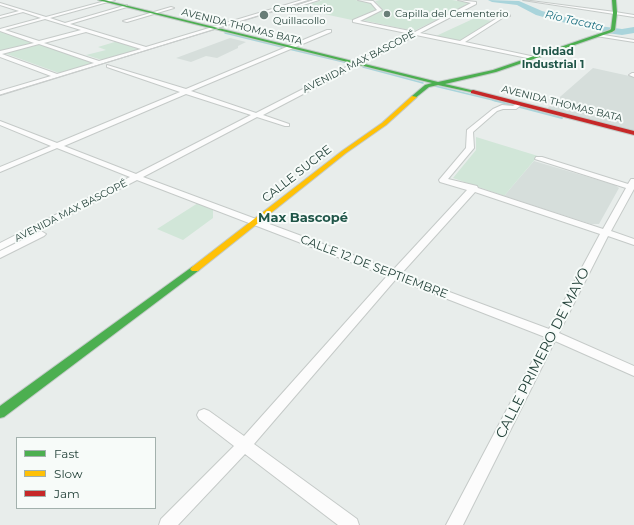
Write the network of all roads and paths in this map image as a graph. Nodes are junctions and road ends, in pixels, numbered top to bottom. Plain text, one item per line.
1 (89, 0) edge
2 (306, 0) edge
3 (317, 0) edge
4 (360, 0) edge
5 (460, 0) edge
6 (525, 0) edge
7 (614, 0) edge
8 (105, 1) edge
9 (0, 4) edge
10 (123, 7) junction
11 (172, 8) dead end
12 (24, 11) junction
13 (284, 12) dead end
14 (615, 13) junction
15 (151, 14) junction
16 (509, 15) dead end
17 (634, 16) edge
18 (0, 17) edge
19 (45, 18) junction
20 (125, 21) dead end
21 (65, 24) junction
22 (239, 25) dead end
23 (0, 30) edge
24 (88, 30) junction
25 (215, 30) junction
26 (329, 31) dead end
27 (418, 33) junction
28 (598, 35) junction
29 (634, 41) edge
30 (40, 42) junction
31 (461, 42) junction
32 (286, 48) junction
33 (147, 49) junction
34 (0, 54) edge
35 (537, 58) junction
36 (100, 63) junction
37 (360, 65) junction
38 (109, 66) junction
39 (57, 76) junction
40 (433, 83) junction
41 (185, 91) junction
42 (0, 93) edge
43 (0, 100) edge
44 (518, 105) junction
45 (259, 116) junction
46 (0, 123) edge
47 (287, 125) dead end
48 (634, 134) edge
49 (57, 146) junction
50 (539, 159) dead end
51 (0, 170) edge
52 (140, 178) junction
53 (632, 184) edge
54 (474, 188) junction
55 (255, 222) junction
56 (605, 233) junction
57 (634, 242) edge
58 (0, 247) edge
59 (0, 256) edge
60 (394, 275) junction
61 (553, 335) junction
62 (634, 371) edge
63 (0, 413) edge
64 (204, 415) dead end
65 (245, 445) junction
66 (167, 525) edge
67 (351, 525) edge
68 (454, 525) edge

1 - 8 main road, AVENIDA THOMAS BATA
2 - 25 street
3 - 13 street
4 - 27 street
5 - 27 street, AVENIDA MAX BASCOPÉ
6 - 14 street
7 - 14 main road, CALLE SUCRE
8 - 10 main road, AVENIDA THOMAS BATA
8 - 19 street
9 - 12 street
10 - 15 main road, AVENIDA THOMAS BATA
10 - 21 street
11 - 15 street
12 - 18 street
12 - 19 street
14 - 17 street
14 - 28 main road, CALLE SUCRE
15 - 20 street
15 - 25 main road, AVENIDA THOMAS BATA
16 - 31 street
19 - 21 street
19 - 23 street
21 - 24 street
22 - 25 street
23 - 30 street
24 - 30 street
24 - 33 street
25 - 32 main road, AVENIDA THOMAS BATA
25 - 33 street
25 - 38 street
26 - 32 street
27 - 31 street
27 - 37 street, AVENIDA MAX BASCOPÉ
28 - 29 street
28 - 35 main road, CALLE SUCRE
30 - 34 street
30 - 36 street
31 - 35 street
32 - 37 main road, AVENIDA THOMAS BATA
32 - 41 street
33 - 36 street
34 - 39 street
35 - 40 main road, CALLE SUCRE
36 - 39 street
37 - 40 main road, AVENIDA THOMAS BATA
37 - 45 street, AVENIDA MAX BASCOPÉ
38 - 41 street
38 - 43 street
39 - 42 street
40 - 44 main road, AVENIDA THOMAS BATA
40 - 55 main road, CALLE SUCRE
41 - 45 street
41 - 49 street
44 - 48 main road, AVENIDA THOMAS BATA
44 - 54 street
45 - 47 street
45 - 52 street, AVENIDA MAX BASCOPÉ
46 - 49 street, CALLE 12 DE SEPTIEMBRE
49 - 51 street
49 - 52 street, CALLE 12 DE SEPTIEMBRE
50 - 53 street
52 - 55 street, CALLE 12 DE SEPTIEMBRE
52 - 58 street, AVENIDA MAX BASCOPÉ
52 - 59 street, AVENIDA MAX BASCOPÉ
53 - 56 street, CALLE PRIMERO DE MAYO
54 - 56 street
54 - 60 street
55 - 60 street, CALLE 12 DE SEPTIEMBRE
55 - 63 main road, CALLE SUCRE
56 - 57 street
56 - 61 street, CALLE PRIMERO DE MAYO
60 - 61 street, CALLE 12 DE SEPTIEMBRE
60 - 65 street
61 - 62 street, CALLE 12 DE SEPTIEMBRE
61 - 68 street, CALLE PRIMERO DE MAYO
64 - 65 street
65 - 66 street
65 - 67 street

